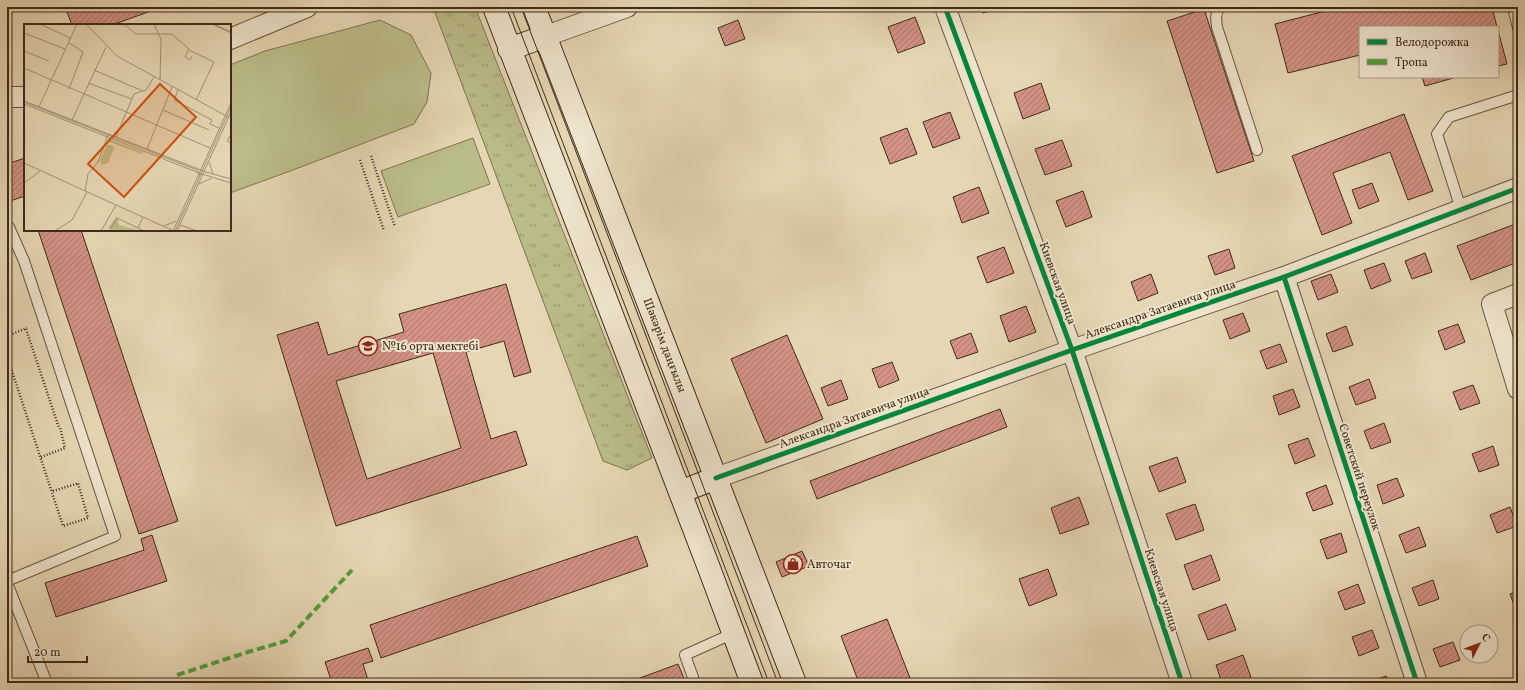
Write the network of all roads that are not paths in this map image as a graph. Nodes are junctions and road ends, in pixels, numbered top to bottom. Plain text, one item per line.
1 (307, 7) edge
2 (494, 7) edge
3 (534, 7) edge
4 (627, 7) edge
5 (945, 7) edge
6 (1220, 7) edge
7 (1513, 7) edge
8 (1518, 28) edge
9 (546, 36) junction
10 (231, 39) edge
11 (509, 48) junction
12 (1518, 95) edge
13 (7, 97) edge
14 (24, 97) edge
15 (1257, 150) dead end
16 (1518, 188) edge
17 (1461, 209) junction
18 (7, 228) edge
19 (1284, 277) junction
20 (1518, 294) edge
21 (1072, 350) junction
22 (1518, 390) edge
23 (716, 478) junction
24 (680, 492) junction
25 (7, 582) edge
26 (734, 633) junction
27 (47, 683) edge
28 (694, 683) edge
29 (752, 683) edge
30 (795, 683) edge
31 (1182, 683) edge
32 (1417, 683) edge

1 - 10 street
2 - 11 main road
3 - 9 main road, Шәкәрім даңғылы
4 - 9 street
5 - 21 street, Киевская улица
6 - 15 lane
7 - 8 lane
9 - 11 main road
9 - 23 main road, Шәкәрім даңғылы
11 - 24 main road
12 - 17 lane
13 - 14 street
16 - 17 street, Александра Затаевича улица
17 - 19 street, Александра Затаевича улица
18 - 25 lane
19 - 21 street, Александра Затаевича улица
19 - 32 street, Советский переулок
20 - 22 street
21 - 23 street, Александра Затаевича улица
21 - 31 street, Киевская улица
23 - 24 main road, Александра Затаевича улица
23 - 30 main road, Шәкәрім даңғылы
24 - 26 main road
25 - 27 lane
26 - 28 lane
26 - 29 main road

